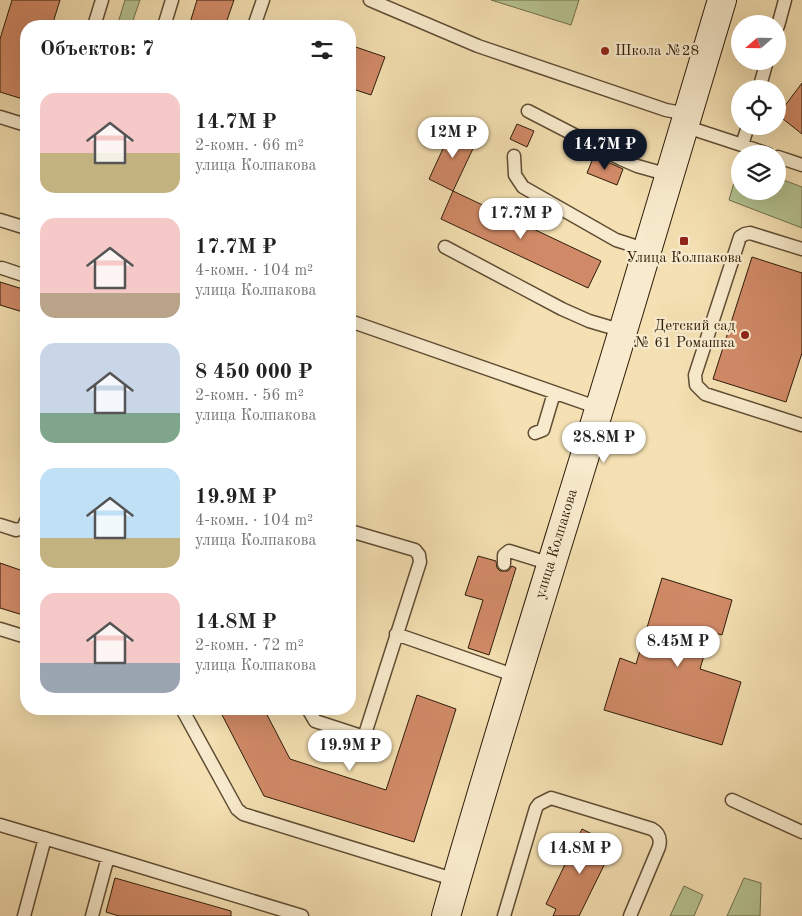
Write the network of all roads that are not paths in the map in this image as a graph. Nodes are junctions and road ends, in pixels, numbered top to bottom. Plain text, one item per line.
1 (102, 0) edge
2 (172, 0) edge
3 (263, 0) edge
4 (370, 0) edge
5 (722, 0) edge
6 (785, 0) edge
7 (781, 15) edge
8 (96, 20) edge
9 (166, 20) edge
10 (256, 20) edge
11 (528, 111) dead end
12 (0, 117) edge
13 (685, 120) junction
14 (20, 123) edge
15 (745, 135) edge
16 (742, 145) joint
17 (514, 156) dead end
18 (786, 160) edge
19 (802, 165) edge
20 (669, 175) junction
21 (0, 220) edge
22 (20, 226) edge
23 (445, 247) dead end
24 (802, 249) edge
25 (647, 250) junction
26 (2, 268) dead end
27 (20, 274) edge
28 (356, 323) edge
29 (623, 332) junction
30 (554, 393) junction
31 (599, 408) junction
32 (801, 423) edge
33 (536, 433) dead end
34 (0, 525) edge
35 (20, 530) edge
36 (356, 533) edge
37 (504, 564) dead end
38 (552, 564) junction
39 (0, 629) edge
40 (396, 634) junction
41 (20, 635) edge
42 (516, 676) junction
43 (185, 715) edge
44 (312, 715) edge
45 (732, 800) dead end
46 (0, 825) edge
47 (802, 832) edge
48 (45, 838) junction
49 (108, 857) junction
50 (456, 880) junction
51 (24, 916) edge
52 (92, 916) edge
53 (302, 916) edge
54 (446, 916) edge
55 (504, 916) edge
56 (630, 916) edge

1 - 8 lane
2 - 9 lane
3 - 10 lane
4 - 13 lane
5 - 13 street, улица Колпакова
6 - 7 lane
11 - 20 lane
12 - 14 lane
13 - 16 lane
13 - 20 street, улица Колпакова
15 - 16 lane
17 - 25 lane
18 - 19 lane
20 - 25 street, улица Колпакова
21 - 22 lane
23 - 29 lane
24 - 32 lane
25 - 29 street, улица Колпакова
26 - 27 lane
28 - 30 lane
29 - 31 street, улица Колпакова
30 - 31 lane
30 - 33 lane
31 - 38 street, улица Колпакова
34 - 35 lane
36 - 40 lane
37 - 38 lane
38 - 42 street, улица Колпакова
39 - 41 lane
40 - 42 lane
40 - 44 lane
42 - 50 street, улица Колпакова
43 - 50 lane
45 - 47 lane
46 - 48 lane
48 - 49 lane
48 - 51 lane
49 - 52 lane
49 - 53 lane
50 - 54 street, улица Колпакова
55 - 56 lane

